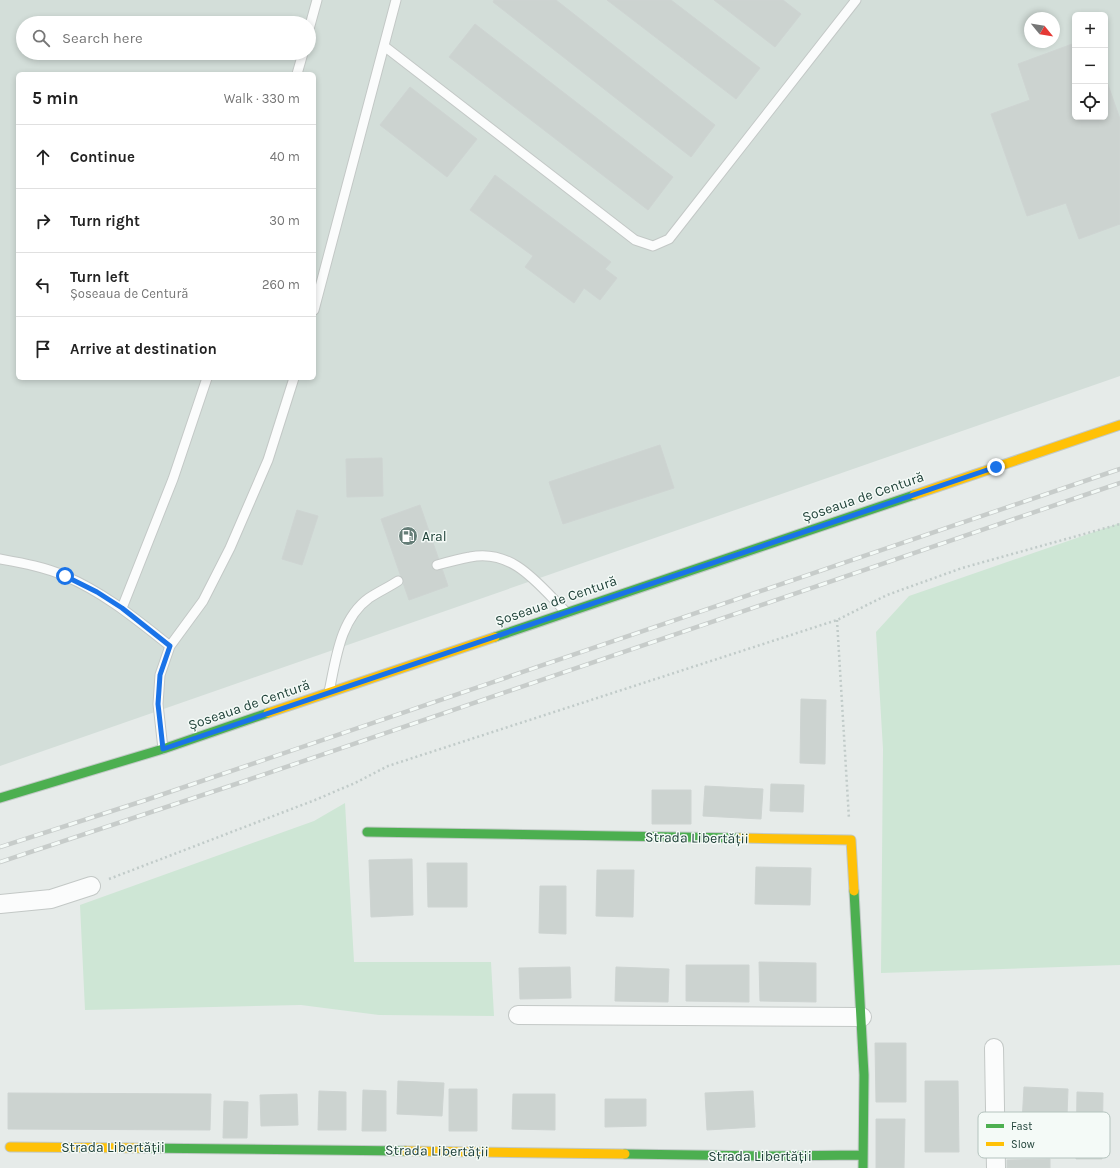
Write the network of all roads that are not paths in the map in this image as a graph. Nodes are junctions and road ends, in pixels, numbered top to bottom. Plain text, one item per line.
1 (317, 0) edge
2 (396, 0) edge
3 (856, 0) edge
4 (313, 16) edge
5 (384, 46) junction
6 (301, 60) edge
7 (298, 72) edge
8 (316, 302) edge
9 (206, 380) edge
10 (293, 380) edge
11 (1120, 425) edge
12 (0, 559) edge
13 (437, 565) dead end
14 (398, 581) dead end
15 (122, 608) junction
16 (566, 612) junction
17 (170, 646) junction
18 (328, 693) junction
19 (163, 749) junction
20 (0, 798) edge
21 (367, 832) dead end
22 (91, 886) road end
23 (0, 904) edge
24 (518, 1016) dead end
25 (862, 1017) junction
26 (994, 1048) dead end
27 (995, 1112) edge
28 (10, 1147) dead end
29 (863, 1155) junction
30 (996, 1158) edge
31 (863, 1168) edge
32 (996, 1168) edge

1 - 4 lane
2 - 5 lane
3 - 5 lane
5 - 8 lane
6 - 7 lane
9 - 15 lane
10 - 17 lane
11 - 16 street, Șoseaua de Centură
12 - 15 lane
13 - 16 lane
14 - 18 lane
15 - 17 lane
16 - 18 street, Șoseaua de Centură
17 - 19 lane
18 - 19 street, Șoseaua de Centură
19 - 20 street, Șoseaua de Centură
21 - 25 street, Strada Libertății
22 - 23 street
24 - 25 street
25 - 29 street
26 - 27 street
28 - 29 street, Strada Libertății
29 - 31 street
30 - 32 street

